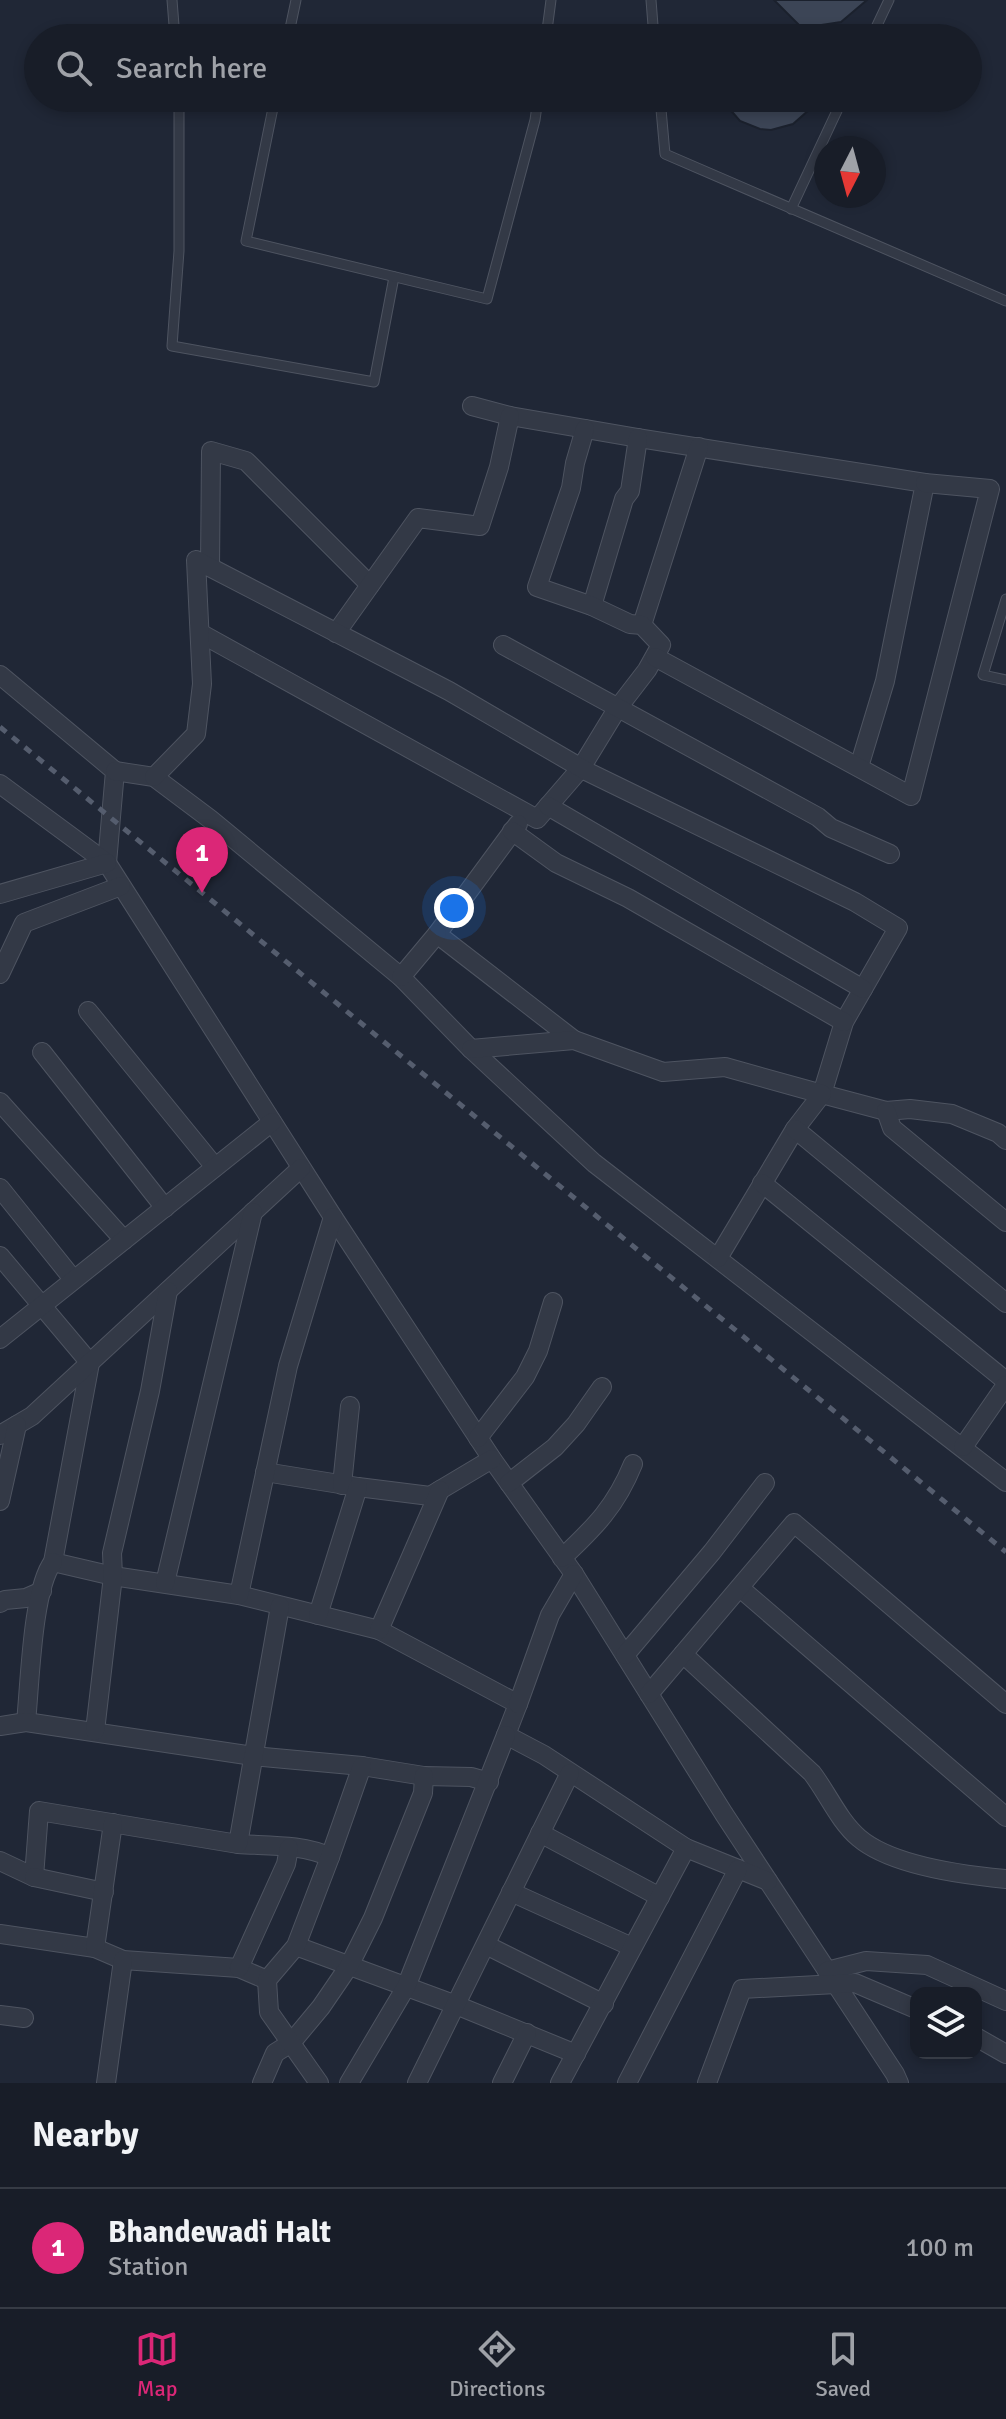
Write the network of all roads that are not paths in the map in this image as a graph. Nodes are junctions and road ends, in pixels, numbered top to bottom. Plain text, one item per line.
1 (172, 0) edge
2 (296, 0) edge
3 (551, 0) edge
4 (651, 0) edge
5 (889, 0) edge
6 (174, 24) edge
7 (291, 24) edge
8 (548, 24) edge
9 (653, 24) edge
10 (878, 24) edge
11 (179, 112) edge
12 (272, 112) edge
13 (536, 112) edge
14 (661, 112) edge
15 (836, 112) edge
16 (791, 209) junction
17 (394, 277) junction
18 (1006, 301) edge
19 (472, 406) dead end
20 (510, 416) junction
21 (585, 429) junction
22 (638, 438) junction
23 (699, 447) junction
24 (925, 483) junction
25 (210, 567) junction
26 (370, 585) junction
27 (1006, 599) edge
28 (592, 606) junction
29 (642, 625) junction
30 (200, 633) junction
31 (336, 633) junction
32 (503, 645) dead end
33 (655, 657) junction
34 (0, 675) edge
35 (1006, 680) edge
36 (617, 709) junction
37 (859, 767) junction
38 (581, 768) junction
39 (115, 771) junction
40 (154, 777) junction
41 (0, 784) edge
42 (548, 806) junction
43 (527, 814) junction
44 (512, 831) junction
45 (890, 854) dead end
46 (107, 863) junction
47 (121, 886) junction
48 (0, 894) edge
49 (437, 934) junction
50 (0, 974) edge
51 (401, 977) junction
52 (863, 989) junction
53 (88, 1011) dead end
54 (844, 1022) junction
55 (574, 1040) junction
56 (471, 1049) junction
57 (42, 1052) dead end
58 (822, 1094) junction
59 (0, 1102) edge
60 (886, 1111) junction
61 (272, 1122) junction
62 (795, 1129) junction
63 (1006, 1140) edge
64 (215, 1167) junction
65 (301, 1168) junction
66 (762, 1183) junction
67 (0, 1188) edge
68 (165, 1208) junction
69 (253, 1212) junction
70 (333, 1217) junction
71 (1006, 1222) edge
72 (124, 1240) junction
73 (0, 1256) edge
74 (718, 1258) junction
75 (73, 1279) junction
76 (168, 1291) junction
77 (553, 1302) dead end
78 (1006, 1303) edge
79 (42, 1305) junction
80 (0, 1339) edge
81 (90, 1363) junction
82 (1006, 1383) edge
83 (602, 1387) dead end
84 (350, 1406) dead end
85 (17, 1425) junction
86 (0, 1435) edge
87 (478, 1438) junction
88 (963, 1447) junction
89 (492, 1459) junction
90 (633, 1464) dead end
91 (265, 1472) junction
92 (1006, 1482) edge
93 (509, 1483) junction
94 (765, 1483) dead end
95 (350, 1486) junction
96 (440, 1490) junction
97 (0, 1501) edge
98 (562, 1558) junction
99 (53, 1562) junction
100 (574, 1574) junction
101 (113, 1576) junction
102 (165, 1583) junction
103 (740, 1588) junction
104 (42, 1591) junction
105 (239, 1595) junction
106 (0, 1603) edge
107 (280, 1606) junction
108 (318, 1615) junction
109 (379, 1630) junction
110 (683, 1654) junction
111 (625, 1655) junction
112 (649, 1694) junction
113 (518, 1704) junction
114 (1006, 1704) edge
115 (26, 1722) junction
116 (0, 1726) edge
117 (95, 1731) junction
118 (506, 1735) junction
119 (253, 1756) junction
120 (362, 1766) junction
121 (570, 1773) junction
122 (424, 1776) junction
123 (489, 1782) junction
124 (1006, 1817) edge
125 (113, 1823) junction
126 (540, 1833) junction
127 (238, 1844) junction
128 (289, 1848) junction
129 (686, 1848) junction
130 (330, 1857) junction
131 (0, 1861) edge
132 (738, 1869) junction
133 (34, 1877) junction
134 (1006, 1879) edge
135 (768, 1881) junction
136 (104, 1892) junction
137 (511, 1892) junction
138 (660, 1897) junction
139 (0, 1934) edge
140 (486, 1945) junction
141 (296, 1946) junction
142 (632, 1947) junction
143 (95, 1948) junction
144 (123, 1960) junction
145 (349, 1966) junction
146 (239, 1968) junction
147 (832, 1978) junction
148 (267, 1980) junction
149 (406, 1987) junction
150 (1006, 2001) edge
151 (604, 2004) junction
152 (456, 2005) junction
153 (910, 2006) edge
154 (0, 2015) edge
155 (24, 2018) dead end
156 (527, 2033) junction
157 (982, 2040) edge
158 (291, 2043) junction
159 (576, 2054) junction
160 (1006, 2054) edge
161 (106, 2083) edge
162 (262, 2083) edge
163 (319, 2083) edge
164 (349, 2083) edge
165 (417, 2083) edge
166 (502, 2083) edge
167 (560, 2083) edge
168 (627, 2083) edge
169 (707, 2083) edge
170 (899, 2083) edge

1 - 6 lane
2 - 7 lane
3 - 8 lane
4 - 9 lane
5 - 10 lane
11 - 17 lane
12 - 17 lane
13 - 17 lane
14 - 16 lane
15 - 16 lane
16 - 18 lane
19 - 20 street
20 - 21 street
20 - 26 street
21 - 22 street
21 - 28 street
22 - 23 street
22 - 28 street
23 - 24 street
23 - 29 street
24 - 37 street
24 - 37 street
25 - 26 street
25 - 30 street
25 - 31 street
26 - 31 street
27 - 35 lane
28 - 29 street
29 - 33 street
30 - 40 street
30 - 43 street
31 - 38 street
32 - 36 street
33 - 36 street
33 - 37 street
34 - 39 street
36 - 38 street
36 - 45 street
38 - 42 street
38 - 52 street
39 - 40 street
39 - 46 street
40 - 51 street
41 - 46 street
42 - 43 street
42 - 52 street
43 - 44 street
44 - 49 street
44 - 54 street
46 - 47 street
46 - 48 street
47 - 50 street
47 - 61 street
49 - 51 street
49 - 55 street
51 - 56 street
52 - 54 street
53 - 64 street
54 - 58 street
55 - 56 street
55 - 58 street
56 - 74 street
57 - 68 street
58 - 60 street
58 - 62 street
59 - 72 street
60 - 63 street
60 - 71 street
61 - 64 street
61 - 65 street
62 - 66 street
62 - 78 street
64 - 68 street
65 - 69 street
65 - 70 street
66 - 74 street
66 - 82 street
67 - 75 street
68 - 72 street
69 - 76 street
69 - 102 street
70 - 87 street
70 - 91 street
72 - 75 street
73 - 79 street
74 - 88 street
75 - 79 street
76 - 81 street
76 - 101 street
77 - 87 street
79 - 80 street
79 - 81 street
81 - 85 street
81 - 99 street
82 - 88 street
83 - 93 street
84 - 95 street
85 - 86 street
85 - 97 street
87 - 89 street
88 - 92 street
89 - 93 street
89 - 96 street
90 - 98 street
91 - 95 street
91 - 105 street
93 - 98 street
94 - 111 street
95 - 96 street
95 - 108 street
96 - 109 street
98 - 100 street
99 - 101 street
99 - 104 street
100 - 111 street
100 - 113 street
101 - 102 street
101 - 117 street
102 - 105 street
103 - 110 street
103 - 114 street
103 - 124 street
104 - 106 street
104 - 115 street
105 - 107 street
107 - 108 street
107 - 119 street
108 - 109 street
109 - 113 street
110 - 112 street
110 - 134 street
111 - 112 street
112 - 135 street
113 - 118 street
115 - 116 street
115 - 117 street
117 - 119 street
118 - 121 street
118 - 123 street
119 - 120 street
119 - 127 street
120 - 122 street
120 - 130 street
121 - 126 street
121 - 129 street
122 - 123 street
122 - 145 street
123 - 149 street
125 - 127 street
125 - 133 street
125 - 136 street
126 - 137 street
126 - 138 street
127 - 128 street
128 - 130 street
128 - 146 street
129 - 132 street
129 - 138 street
130 - 141 street
131 - 133 street
132 - 135 street
132 - 168 street
133 - 136 street
135 - 147 street
136 - 143 street
137 - 140 street
137 - 142 street
138 - 142 street
139 - 143 street
140 - 151 street
140 - 152 street
141 - 145 street
141 - 148 street
142 - 151 street
143 - 144 street
144 - 146 street
144 - 161 street
145 - 149 street
145 - 158 street
146 - 148 street
147 - 150 street
147 - 153 street
147 - 169 street
147 - 170 street
148 - 158 street
149 - 152 street
149 - 164 street
151 - 159 street
152 - 156 street
152 - 165 street
154 - 155 street
156 - 159 street
156 - 166 street
157 - 160 street
158 - 162 street
158 - 163 street
159 - 167 street

